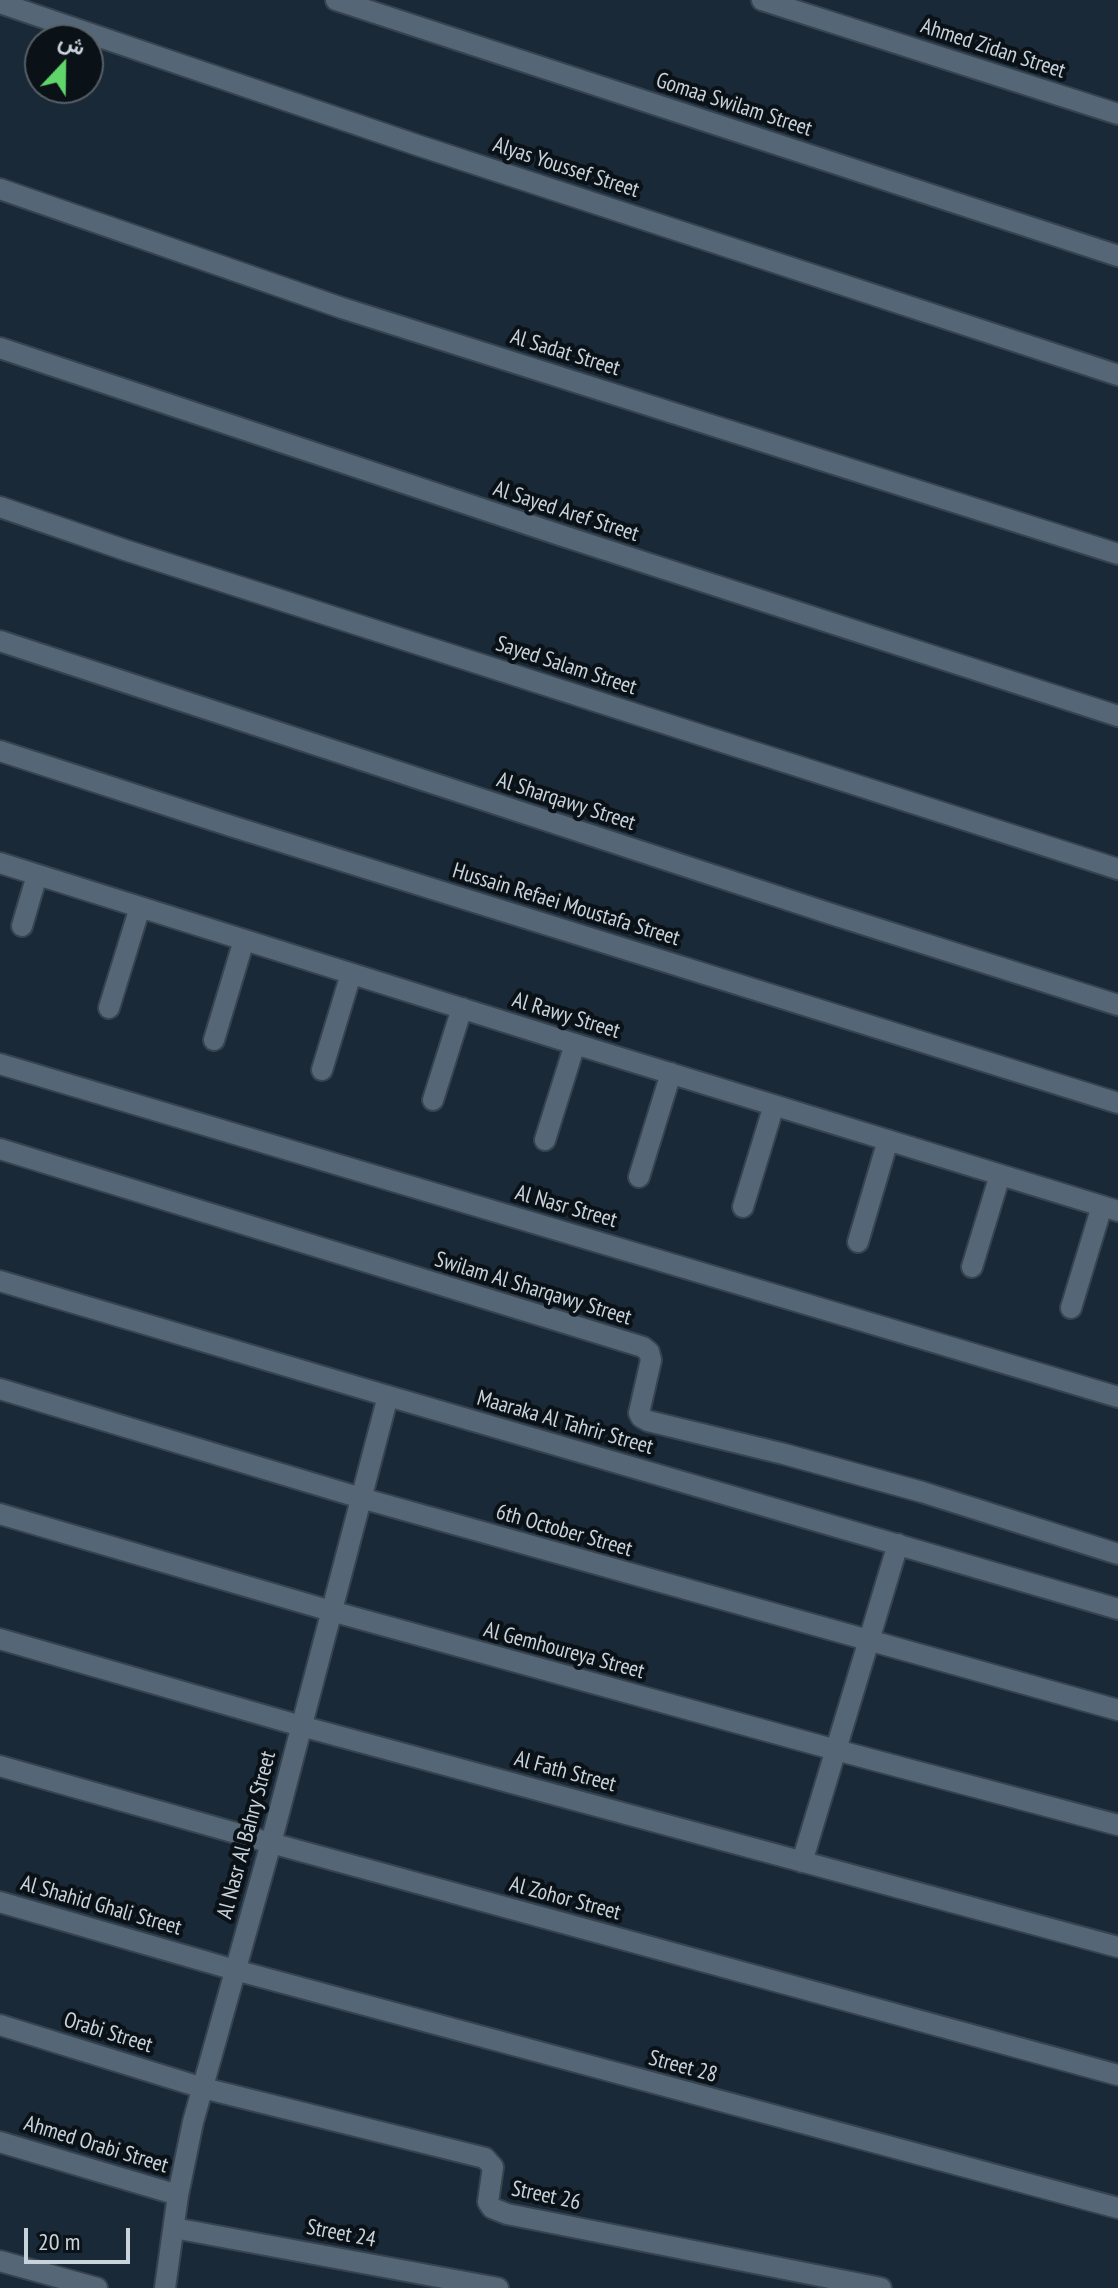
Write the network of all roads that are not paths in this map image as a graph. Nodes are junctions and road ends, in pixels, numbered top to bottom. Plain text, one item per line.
1 (336, 0) edge
2 (762, 0) edge
3 (0, 3) edge
4 (1118, 114) edge
5 (0, 189) edge
6 (1118, 256) edge
7 (0, 348) edge
8 (1118, 375) edge
9 (0, 507) edge
10 (1118, 554) edge
11 (0, 641) edge
12 (1118, 716) edge
13 (0, 751) edge
14 (0, 863) edge
15 (1118, 869) edge
16 (37, 875) junction
17 (140, 907) junction
18 (22, 926) dead end
19 (244, 940) junction
20 (351, 974) junction
21 (1118, 1005) edge
22 (109, 1008) dead end
23 (462, 1008) junction
24 (214, 1040) dead end
25 (575, 1044) junction
26 (0, 1064) edge
27 (322, 1070) dead end
28 (671, 1073) junction
29 (433, 1100) dead end
30 (1118, 1103) edge
31 (774, 1105) junction
32 (545, 1140) dead end
33 (888, 1140) junction
34 (0, 1149) edge
35 (1000, 1175) junction
36 (639, 1177) dead end
37 (743, 1207) dead end
38 (1110, 1208) edge
39 (858, 1242) dead end
40 (972, 1267) dead end
41 (0, 1281) edge
42 (1071, 1308) dead end
43 (0, 1389) edge
44 (388, 1396) junction
45 (1118, 1397) edge
46 (361, 1498) junction
47 (0, 1514) edge
48 (898, 1544) junction
49 (1118, 1554) edge
50 (1118, 1609) edge
51 (331, 1611) junction
52 (0, 1639) edge
53 (869, 1641) junction
54 (1118, 1710) edge
55 (301, 1726) junction
56 (836, 1750) junction
57 (0, 1766) edge
58 (1118, 1825) edge
59 (271, 1843) junction
60 (802, 1862) junction
61 (0, 1902) edge
62 (1118, 1947) edge
63 (235, 1970) junction
64 (0, 2025) edge
65 (1118, 2075) edge
66 (203, 2088) junction
67 (0, 2142) edge
68 (178, 2195) junction
69 (1118, 2208) edge
70 (174, 2228) junction
71 (0, 2261) edge
72 (97, 2288) edge
73 (165, 2288) edge
74 (498, 2288) edge
75 (881, 2288) edge

1 - 6 street, Gomaa Swilam Street
2 - 4 street, Ahmed Zidan Street
3 - 8 street, Alyas Youssef Street
5 - 10 street, Al Sadat Street
7 - 12 street, Al Sayed Aref Street
9 - 15 street, Sayed Salam Street
11 - 21 street, Al Sharqawy Street
13 - 30 street, Hussain Refaei Moustafa Street
14 - 16 street, Al Rawy Street
16 - 17 street, Al Rawy Street
16 - 18 street
17 - 19 street, Al Rawy Street
17 - 22 street
19 - 20 street, Al Rawy Street
19 - 24 street
20 - 23 street, Al Rawy Street
20 - 27 street
23 - 25 street, Al Rawy Street
23 - 29 street
25 - 28 street, Al Rawy Street
25 - 32 street
26 - 45 street, Al Nasr Street
28 - 31 street, Al Rawy Street
28 - 36 street
31 - 33 street, Al Rawy Street
31 - 37 street
33 - 35 street, Al Rawy Street
33 - 39 street
34 - 49 street, Swilam Al Sharqawy Street
35 - 38 street, Al Rawy Street
35 - 40 street
38 - 42 street
41 - 44 street, Maaraka Al Tahrir Street
43 - 46 street, 6th October Street
44 - 46 street, Al Nasr Al Bahry Street
44 - 48 street, Maaraka Al Tahrir Street
46 - 51 street, Al Nasr Al Bahry Street
46 - 53 street, 6th October Street
47 - 51 street, Al Gemhoureya Street
48 - 50 street, Maaraka Al Tahrir Street
48 - 53 street
51 - 55 street, Al Nasr Al Bahry Street
51 - 56 street, Al Gemhoureya Street
52 - 55 street, Al Fath Street
53 - 54 street, 6th October Street
53 - 56 street
55 - 59 street, Al Nasr Al Bahry Street
55 - 60 street, Al Fath Street
56 - 58 street, Al Gemhoureya Street
56 - 60 street
57 - 59 street, Al Zohor Street
59 - 63 street, Al Nasr Al Bahry Street
59 - 65 street, Al Zohor Street
60 - 62 street, Al Fath Street
61 - 63 street, Al Shahid Ghali Street
63 - 66 street, Al Nasr Al Bahry Street
63 - 69 street, Street 28
64 - 66 street, Orabi Street
66 - 68 street, Al Nasr Al Bahry Street
66 - 75 street, Street 26
67 - 68 street, Ahmed Orabi Street
68 - 70 street, Al Nasr Al Bahry Street
70 - 73 street, Al Nasr Al Bahry Street
70 - 74 street, Street 24
71 - 72 street

